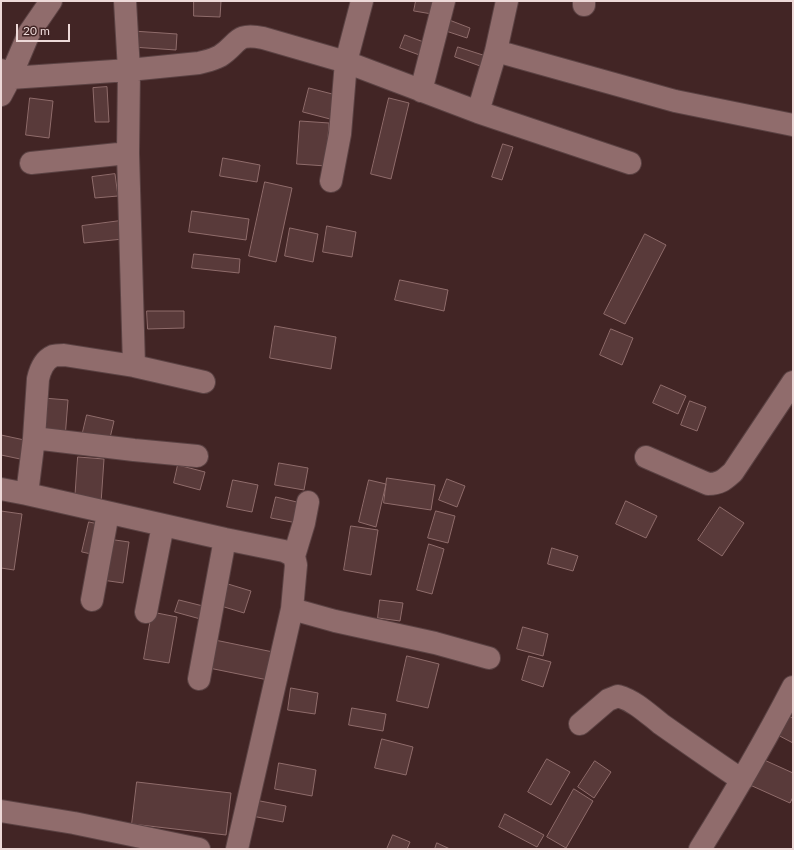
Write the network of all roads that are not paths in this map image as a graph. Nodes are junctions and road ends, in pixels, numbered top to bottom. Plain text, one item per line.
1 (51, 1) edge
2 (125, 1) edge
3 (362, 1) edge
4 (444, 1) edge
5 (507, 1) edge
6 (496, 51) junction
7 (346, 62) junction
8 (129, 70) junction
9 (4, 81) edge
10 (421, 91) junction
11 (478, 112) junction
12 (793, 125) edge
13 (128, 153) junction
14 (31, 163) dead end
15 (630, 163) dead end
16 (331, 181) dead end
17 (134, 366) junction
18 (204, 382) dead end
19 (793, 382) edge
20 (34, 438) junction
21 (197, 456) dead end
22 (646, 457) dead end
23 (1, 490) edge
24 (27, 494) junction
25 (308, 502) dead end
26 (108, 513) junction
27 (163, 525) junction
28 (225, 539) junction
29 (294, 556) junction
30 (92, 600) dead end
31 (292, 609) junction
32 (146, 612) dead end
33 (489, 658) dead end
34 (200, 679) dead end
35 (793, 687) edge
36 (580, 724) dead end
37 (742, 780) junction
38 (1, 811) edge
39 (706, 847) edge
40 (199, 849) edge
41 (237, 849) edge

1 - 9 street
2 - 8 street
3 - 7 street
4 - 10 street
5 - 6 street
6 - 11 street
6 - 12 street
7 - 8 street
7 - 10 street
7 - 16 street
8 - 9 street
8 - 13 street
10 - 11 street
11 - 15 street
13 - 14 street
13 - 17 street
17 - 18 street
17 - 20 street
19 - 22 street
20 - 21 street
20 - 24 street
23 - 24 street
24 - 26 street
25 - 29 street
26 - 27 street
26 - 30 street
27 - 28 street
27 - 32 street
28 - 29 street
28 - 34 street
29 - 31 street
31 - 33 street
31 - 41 street
35 - 37 street
36 - 37 street
37 - 39 street
38 - 40 street

